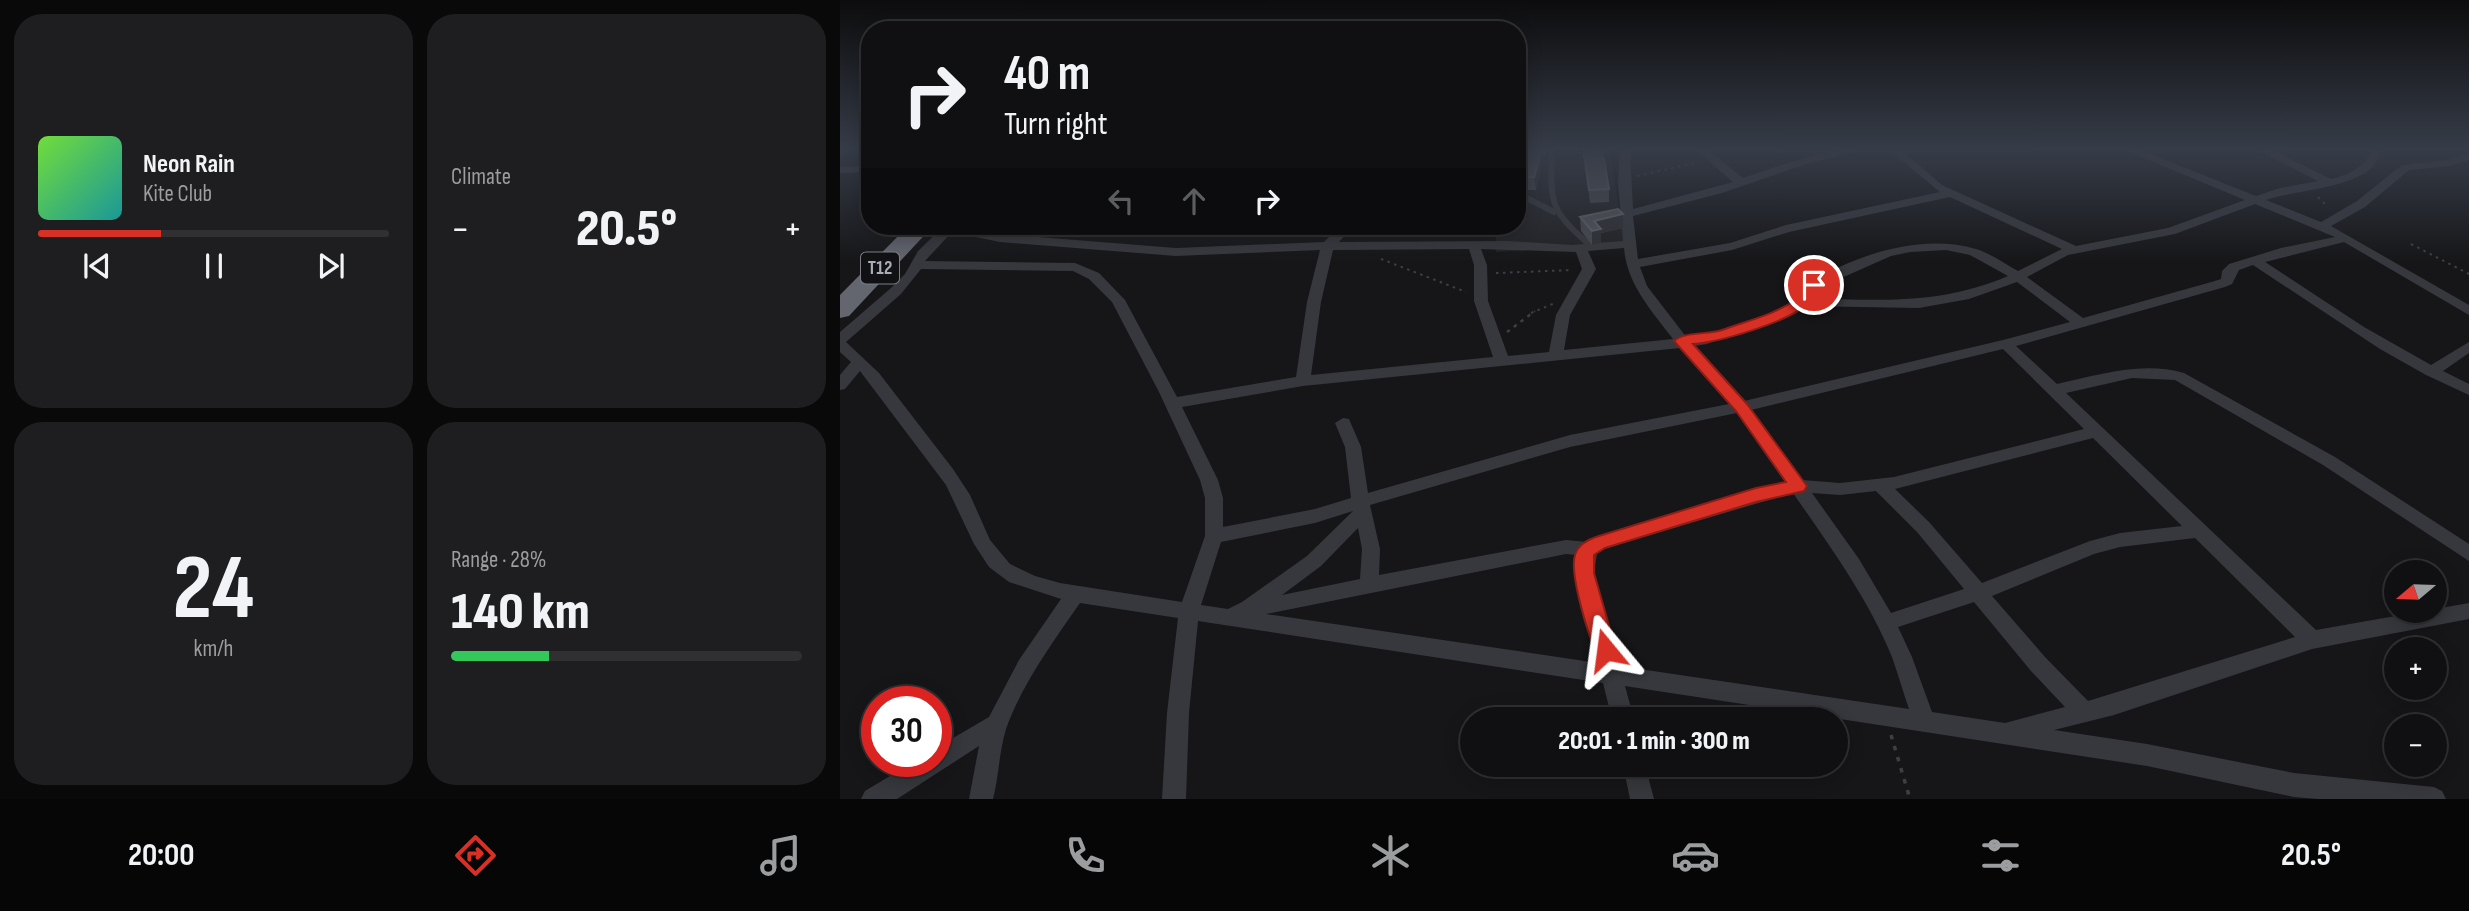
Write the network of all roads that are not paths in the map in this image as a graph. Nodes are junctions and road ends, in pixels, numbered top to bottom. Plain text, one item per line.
1 (1550, 187) edge
2 (1625, 187) edge
3 (1726, 187) edge
4 (1940, 187) edge
5 (2222, 187) edge
6 (2302, 187) edge
7 (2381, 187) edge
8 (1951, 194) junction
9 (1526, 198) edge
10 (2256, 201) junction
11 (1555, 212) junction
12 (1628, 214) junction
13 (2322, 226) junction
14 (912, 235) edge
15 (943, 235) edge
16 (979, 235) edge
17 (1339, 235) edge
18 (1359, 235) edge
19 (2346, 238) junction
20 (1631, 244) junction
21 (1473, 245) junction
22 (1328, 246) junction
23 (1379, 246) junction
24 (1586, 248) junction
25 (2075, 250) junction
26 (2255, 261) junction
27 (1632, 264) junction
28 (918, 265) junction
29 (2018, 276) junction
30 (1802, 302) junction
31 (840, 310) edge
32 (2469, 311) edge
33 (2080, 322) junction
34 (1682, 341) junction
35 (840, 343) edge
36 (2006, 344) junction
37 (2469, 346) edge
38 (1556, 355) junction
39 (1502, 360) junction
40 (860, 362) junction
41 (2431, 372) junction
42 (1303, 381) junction
43 (840, 385) edge
44 (2055, 390) junction
45 (2469, 390) edge
46 (1172, 403) junction
47 (1741, 407) junction
48 (1343, 423) dead end
49 (2097, 431) junction
50 (1880, 485) junction
51 (1798, 486) junction
52 (1362, 507) junction
53 (2199, 531) junction
54 (1214, 536) junction
55 (1588, 549) junction
56 (2469, 554) edge
57 (1369, 587) junction
58 (1077, 592) junction
59 (1978, 593) junction
60 (1245, 610) junction
61 (1189, 611) junction
62 (2469, 611) edge
63 (1223, 615) junction
64 (1886, 623) junction
65 (2312, 640) junction
66 (1613, 675) junction
67 (1620, 707) edge
68 (2084, 712) junction
69 (1924, 721) junction
70 (997, 724) junction
71 (2002, 734) junction
72 (1637, 777) edge
73 (2301, 792) edge
74 (2404, 797) edge
75 (873, 799) edge
76 (981, 799) edge
77 (1174, 799) edge
78 (1643, 799) edge
79 (2434, 799) edge

1 - 11 lane
2 - 12 street
3 - 12 street
4 - 8 street
5 - 10 street
6 - 10 street
7 - 13 street
8 - 25 street
8 - 27 street
9 - 11 lane
10 - 13 street
10 - 25 street
11 - 24 lane
12 - 20 street
13 - 19 street
14 - 31 highway, T12
15 - 28 street
16 - 22 street
17 - 22 street
18 - 23 street
19 - 26 street
19 - 32 street
20 - 24 street
20 - 27 street
21 - 23 street
21 - 24 street
21 - 39 street
22 - 23 street
22 - 42 street
24 - 38 street
25 - 29 street
26 - 33 street
26 - 41 street
27 - 34 street
28 - 35 street
28 - 46 street
29 - 30 street
29 - 30 street
29 - 33 street
30 - 34 street
33 - 36 street
34 - 38 street
34 - 47 street
35 - 40 street
36 - 44 street
36 - 47 street
37 - 41 street
38 - 39 street
39 - 42 street
40 - 43 street
40 - 58 street
41 - 45 street
42 - 46 street
44 - 49 street
44 - 56 street
46 - 54 street
47 - 51 street
47 - 52 street
48 - 52 street
49 - 50 street
49 - 53 street
50 - 51 street
50 - 59 street
51 - 55 street
51 - 64 street
52 - 54 street
52 - 57 street
52 - 60 street
53 - 59 street
53 - 65 street
54 - 61 street
55 - 57 street
55 - 66 street
57 - 60 street
58 - 61 street
58 - 70 street
59 - 64 street
59 - 68 street
60 - 63 street
61 - 63 street
61 - 77 street
62 - 65 street
63 - 66 street
64 - 69 street
65 - 68 street
66 - 67 street
66 - 69 street
68 - 71 street
69 - 71 street
70 - 75 street
70 - 76 street
71 - 73 street
72 - 78 street
73 - 74 street
74 - 79 street

